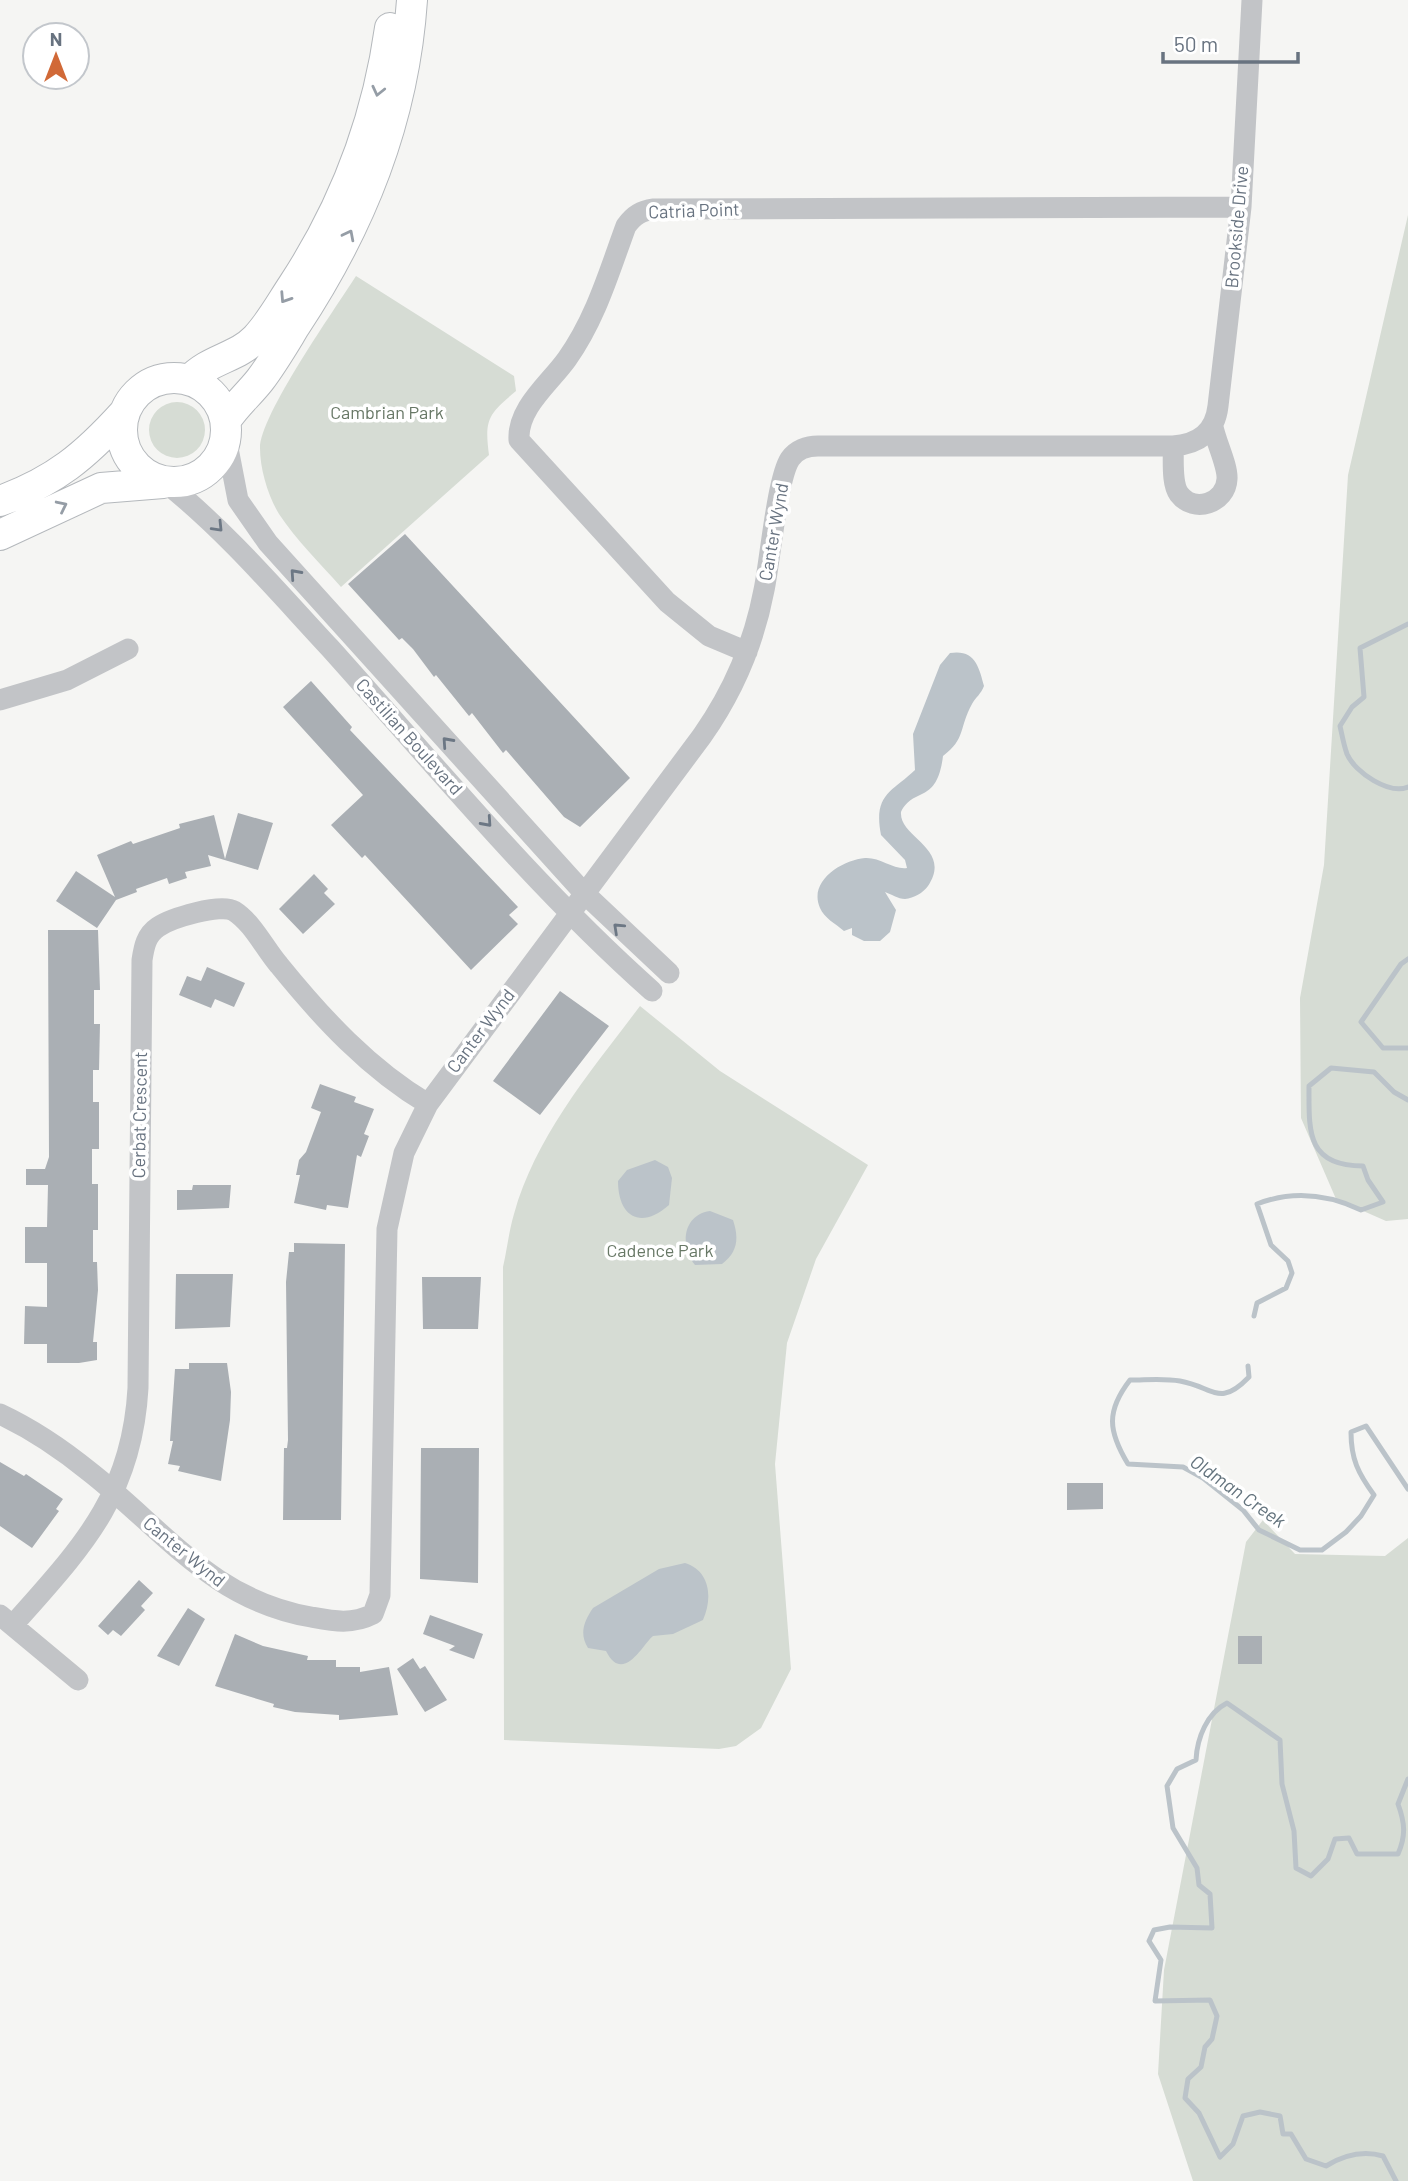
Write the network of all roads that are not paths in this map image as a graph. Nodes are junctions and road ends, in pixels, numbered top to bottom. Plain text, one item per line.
1 (393, 0) edge
2 (412, 0) edge
3 (1252, 0) edge
4 (1241, 207) junction
5 (190, 380) junction
6 (124, 413) junction
7 (1213, 427) junction
8 (226, 429) junction
9 (1183, 444) junction
10 (164, 483) junction
11 (0, 501) edge
12 (0, 535) edge
13 (128, 649) dead end
14 (747, 652) junction
15 (0, 700) edge
16 (584, 893) junction
17 (570, 915) junction
18 (669, 973) dead end
19 (652, 991) dead end
20 (428, 1104) junction
21 (0, 1414) edge
22 (113, 1493) junction
23 (7, 1620) edge
24 (78, 1680) dead end

1 -> 5 street
8 -> 2 street
3 - 4 street, Brookside Drive
4 - 7 street, Brookside Drive
4 - 14 street, Catria Point
5 - 6 street
5 - 8 street
6 - 10 street
6 - 11 street
7 - 9 street
7 - 9 street
8 - 10 street
16 -> 8 street, Castilian Boulevard
9 - 14 street, Canter Wynd
12 -> 10 street
10 -> 17 street, Castilian Boulevard
13 - 15 street
14 - 16 street, Canter Wynd
16 - 17 street, Canter Wynd
18 -> 16 street, Castilian Boulevard
17 - 19 street, Castilian Boulevard
17 - 20 street, Canter Wynd
20 - 22 street, Canter Wynd
20 - 22 street, Cerbat Crescent
21 - 22 street, Canter Wynd
22 - 23 street, Cerbat Crescent
23 - 24 street

